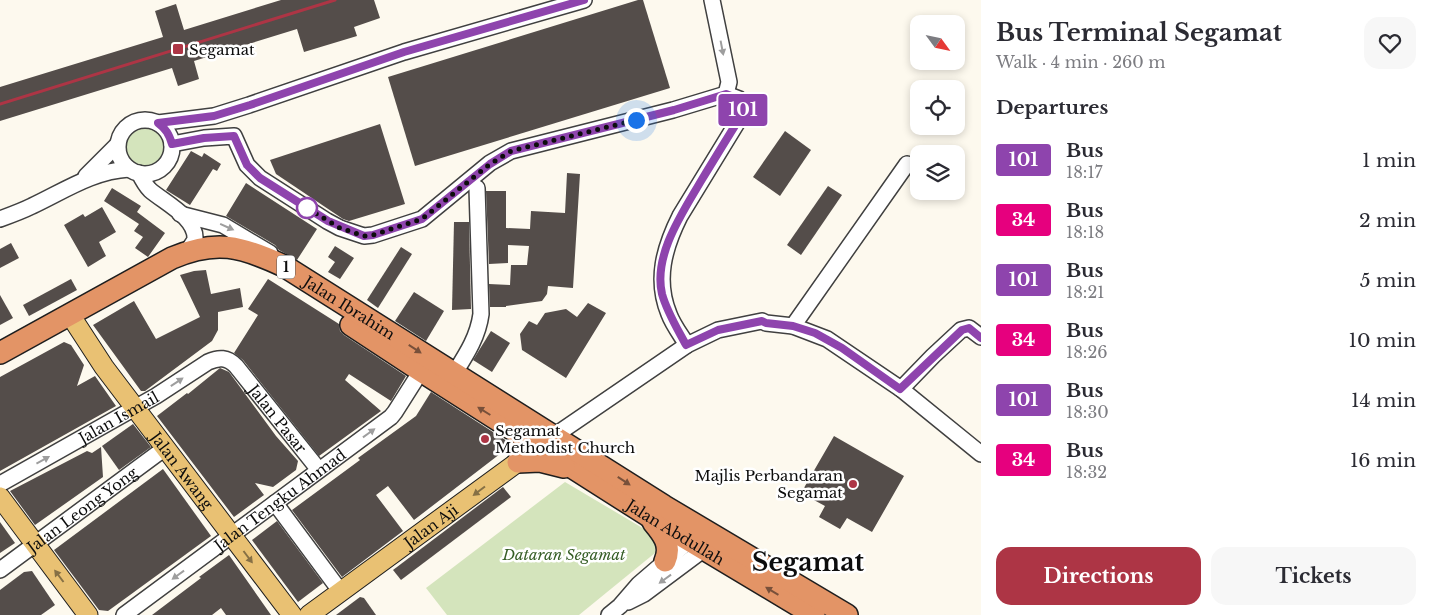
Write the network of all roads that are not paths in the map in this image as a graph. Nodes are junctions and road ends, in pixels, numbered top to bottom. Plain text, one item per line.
1 (584, 0) edge
2 (712, 0) edge
3 (726, 94) junction
4 (158, 123) junction
5 (172, 144) junction
6 (117, 145) junction
7 (906, 164) dead end
8 (158, 170) junction
9 (134, 172) junction
10 (82, 181) junction
11 (478, 188) dead end
12 (161, 198) junction
13 (180, 214) junction
14 (0, 220) edge
15 (187, 252) junction
16 (284, 266) junction
17 (76, 324) junction
18 (793, 326) junction
19 (981, 338) edge
20 (686, 345) junction
21 (0, 353) edge
22 (0, 366) edge
23 (236, 366) joint
24 (421, 372) junction
25 (454, 374) junction
26 (900, 389) junction
27 (135, 407) junction
28 (587, 413) junction
29 (547, 441) junction
30 (165, 448) junction
31 (981, 454) edge
32 (518, 462) junction
33 (591, 469) junction
34 (319, 470) junction
35 (0, 484) edge
36 (0, 496) edge
37 (274, 503) junction
38 (647, 515) junction
39 (232, 535) junction
40 (703, 540) junction
41 (36, 544) junction
42 (665, 561) junction
43 (0, 570) edge
44 (341, 592) junction
45 (820, 609) edge
46 (614, 611) edge
47 (88, 615) edge
48 (124, 615) edge
49 (292, 615) edge
50 (309, 615) edge
51 (848, 615) edge

1 - 4 street
2 -> 3 street
3 - 5 street
3 - 20 street
4 - 5 street
4 - 6 street
5 - 8 street
6 - 9 street
6 - 10 street
7 - 18 street
8 - 9 street
8 - 12 street
9 - 10 street
9 - 12 street
10 - 14 street
11 - 25 street
12 - 13 street
13 - 15 street
13 -> 16 street
15 - 16 highway, Jalan Ibrahim / 1
15 - 21 highway, Jalan Ibrahim / 1
16 -> 25 highway, Jalan Ibrahim / 1
17 - 22 highway, Jalan Ibrahim / 1
17 - 24 highway, Jalan Ibrahim / 1
17 - 27 main road, Jalan Awang
18 - 20 street
18 - 26 street
19 - 26 street
20 - 28 street
27 -> 23 street, Jalan Ismail
23 - 34 street, Jalan Pasar
29 -> 24 highway, Jalan Ibrahim / 1
34 -> 24 street, Jalan Tengku Ahmad
25 - 29 highway, Jalan Ibrahim / 1
26 - 31 street
27 - 30 main road, Jalan Awang
35 -> 27 street, Jalan Ismail
28 - 29 street
28 - 33 street
29 - 32 main road, Jalan Aji
29 - 33 highway, Jalan Abdullah / 1
30 - 39 main road, Jalan Awang
30 - 41 street, Jalan Leong Yong
32 - 33 highway
32 -> 44 main road, Jalan Aji
33 - 38 highway, Jalan Abdullah / 1
33 -> 40 highway, Jalan Abdullah / 1
34 - 37 street, Jalan Tengku Ahmad
36 - 41 main road
37 - 39 street, Jalan Tengku Ahmad
37 - 44 street
38 - 40 highway, Jalan Abdullah / 1
38 - 42 highway
39 -> 48 street, Jalan Tengku Ahmad
39 -> 49 main road, Jalan Awang
40 - 42 street
40 - 45 highway, Jalan Abdullah / 1
40 -> 46 street
41 - 43 street, Jalan Leong Yong
47 -> 41 main road
42 - 46 street
44 - 50 main road, Jalan Aji
45 - 51 highway, 1

